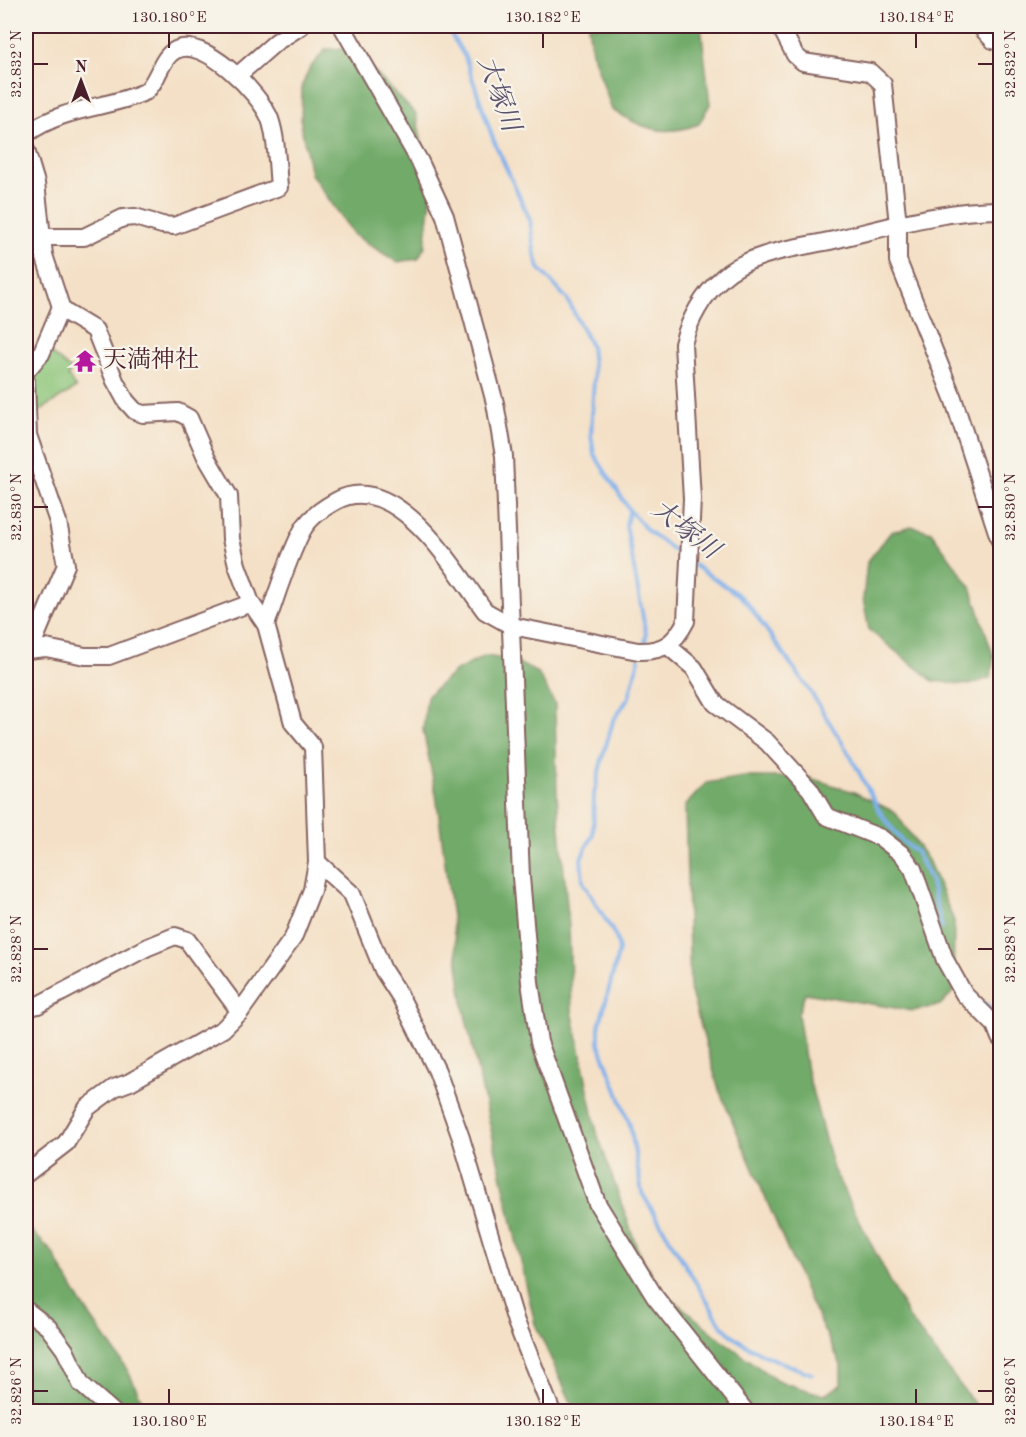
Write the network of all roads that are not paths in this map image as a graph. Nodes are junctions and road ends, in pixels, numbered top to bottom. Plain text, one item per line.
1 (301, 26) edge
2 (342, 26) edge
3 (780, 26) edge
4 (980, 26) edge
5 (1000, 42) edge
6 (237, 76) junction
7 (26, 134) edge
8 (26, 150) edge
9 (1000, 210) edge
10 (897, 224) junction
11 (43, 237) junction
12 (61, 307) junction
13 (26, 371) edge
14 (26, 381) edge
15 (1000, 541) edge
16 (251, 603) junction
17 (266, 625) junction
18 (512, 626) junction
19 (668, 646) junction
20 (28, 649) edge
21 (317, 862) junction
22 (26, 1008) edge
23 (240, 1012) junction
24 (1000, 1038) edge
25 (26, 1174) edge
26 (26, 1310) edge
27 (113, 1412) edge
28 (552, 1412) edge
29 (746, 1412) edge

1 - 6 street
2 - 18 street
3 - 10 street
4 - 5 street
6 - 7 street
6 - 11 street
8 - 11 street
9 - 10 street
10 - 15 street
10 - 19 street
11 - 12 street
12 - 13 street
12 - 16 street
14 - 20 street
16 - 17 street
16 - 20 street
17 - 18 street
17 - 21 street
18 - 19 street
18 - 29 street
19 - 24 street
21 - 23 street
21 - 28 street
22 - 23 street
23 - 25 street
26 - 27 street

